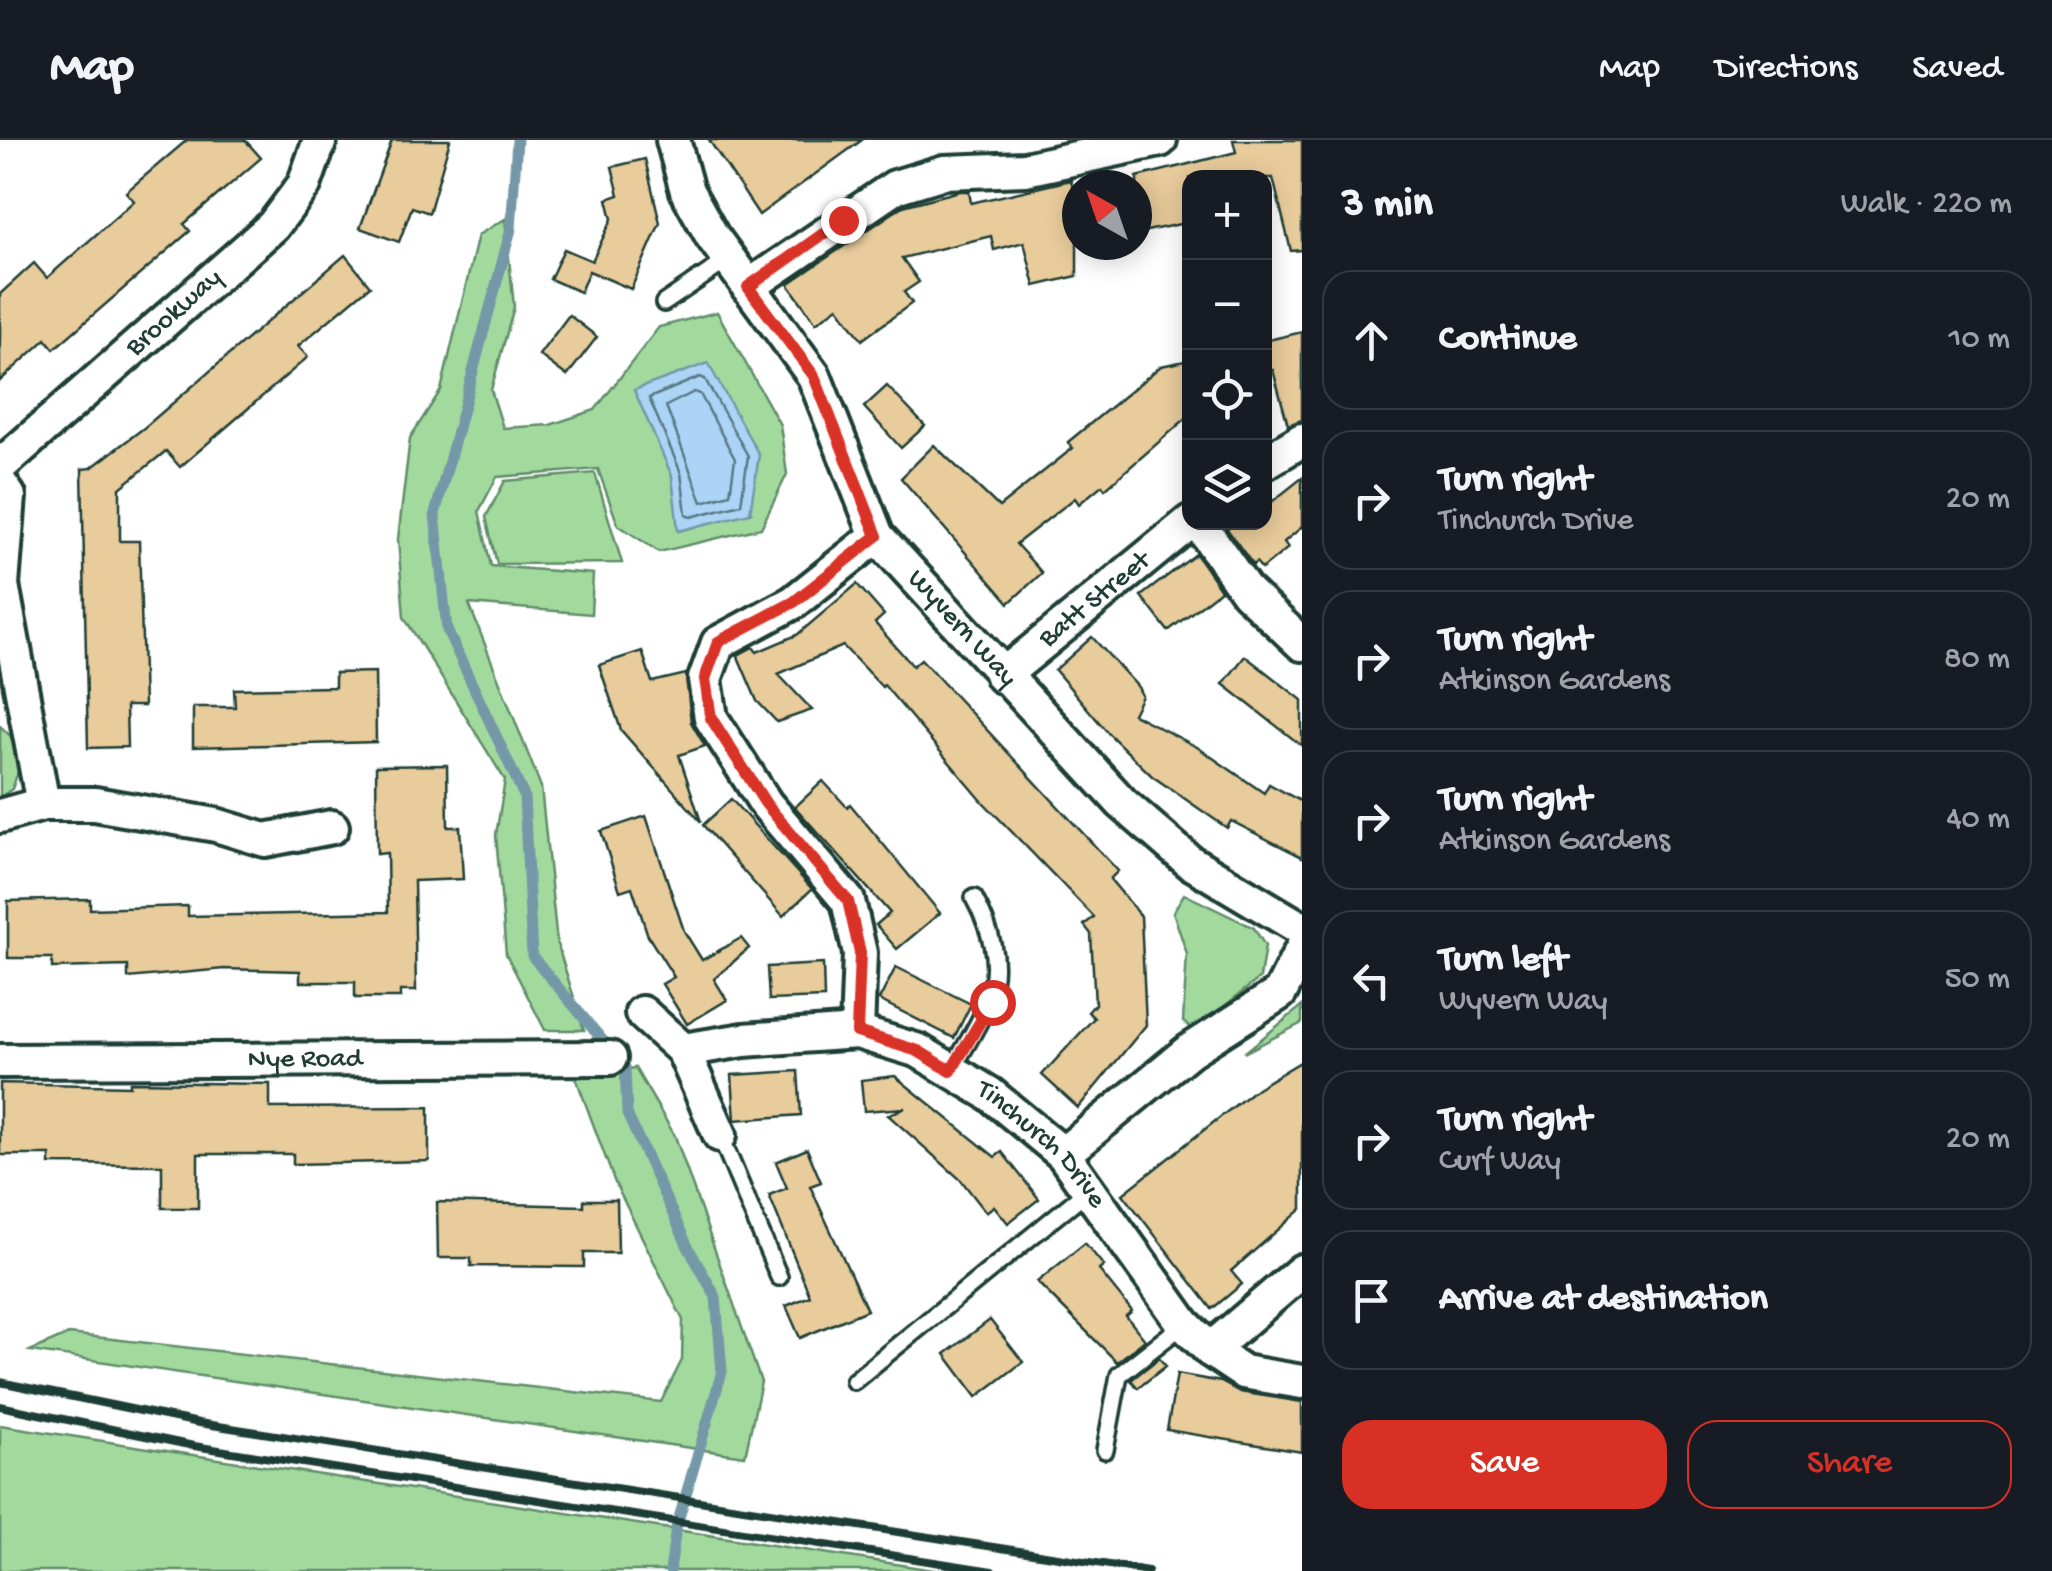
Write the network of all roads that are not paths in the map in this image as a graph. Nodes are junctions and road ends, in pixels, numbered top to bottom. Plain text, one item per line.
1 (320, 140) edge
2 (673, 140) edge
3 (1160, 140) edge
4 (1114, 146) edge
5 (729, 259) junction
6 (748, 287) junction
7 (664, 304) dead end
8 (1302, 440) edge
9 (1272, 457) edge
10 (0, 466) edge
11 (0, 483) edge
12 (1182, 529) edge
13 (1204, 530) edge
14 (877, 536) junction
15 (1302, 644) edge
16 (1002, 676) junction
17 (43, 804) junction
18 (0, 816) edge
19 (332, 827) dead end
20 (974, 898) dead end
21 (1302, 929) edge
22 (1302, 949) edge
23 (642, 1013) dead end
24 (857, 1032) junction
25 (683, 1050) junction
26 (610, 1058) dead end
27 (0, 1061) edge
28 (951, 1071) junction
29 (720, 1134) joint
30 (1063, 1154) junction
31 (1087, 1191) junction
32 (1302, 1271) edge
33 (779, 1277) dead end
34 (1184, 1324) junction
35 (1210, 1350) junction
36 (854, 1381) dead end
37 (1302, 1382) edge
38 (1105, 1450) dead end

1 - 10 street, Brookway
2 - 5 street, Wyvern Way
3 - 4 street
4 - 6 street
5 - 6 street, Wyvern Way
5 - 7 lane
6 - 14 street, Wyvern Way
8 - 9 street
11 - 17 street
12 - 16 street, Batt Street
13 - 15 street
14 - 16 street, Wyvern Way
14 - 24 street
16 - 21 street, Wyvern Way
17 - 18 street
17 - 19 street
20 - 28 lane
22 - 30 street
23 - 25 street
24 - 25 street, Tinchurch Drive
24 - 28 street, Tinchurch Drive
25 - 29 street
26 - 27 street, Nye Road
28 - 30 street, Tinchurch Drive
29 - 33 lane
30 - 31 street, Tinchurch Drive
31 - 34 street, Tinchurch Drive
31 - 36 lane
32 - 35 street
34 - 35 street, Tinchurch Drive
34 - 38 lane
35 - 37 street, Tinchurch Drive

